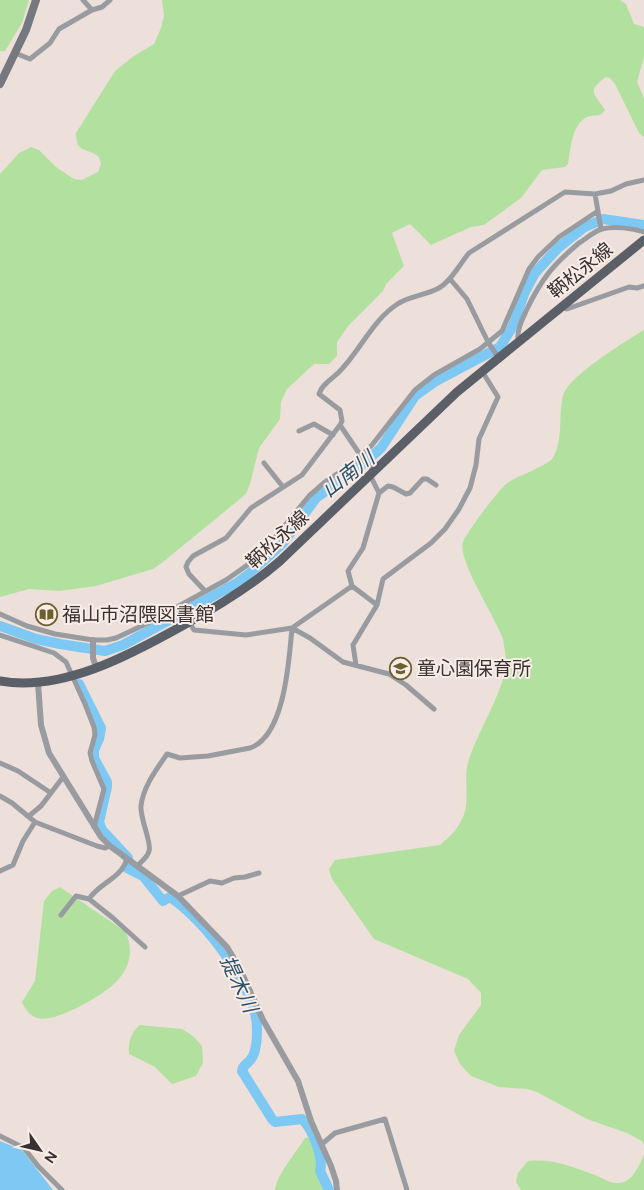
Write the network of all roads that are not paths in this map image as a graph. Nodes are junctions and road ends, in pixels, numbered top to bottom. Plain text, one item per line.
1 (36, 0) edge
2 (83, 0) edge
3 (110, 0) edge
4 (92, 10) junction
5 (15, 53) junction
6 (0, 84) edge
7 (644, 180) edge
8 (595, 194) junction
9 (598, 213) junction
10 (601, 228) junction
11 (644, 232) edge
12 (644, 240) edge
13 (450, 279) junction
14 (644, 286) edge
15 (561, 307) junction
16 (518, 342) junction
17 (488, 343) junction
18 (497, 356) junction
19 (482, 371) junction
20 (340, 425) junction
21 (299, 431) dead end
22 (333, 435) junction
23 (362, 457) junction
24 (264, 463) dead end
25 (371, 470) junction
26 (436, 485) dead end
27 (283, 487) junction
28 (379, 492) junction
29 (352, 586) junction
30 (206, 591) junction
31 (377, 605) junction
32 (0, 614) edge
33 (189, 622) junction
34 (292, 628) junction
35 (0, 635) edge
36 (93, 642) junction
37 (94, 663) junction
38 (356, 665) junction
39 (72, 676) junction
40 (0, 681) edge
41 (38, 683) junction
42 (434, 709) dead end
43 (0, 763) edge
44 (63, 776) junction
45 (51, 793) junction
46 (0, 796) edge
47 (29, 816) junction
48 (35, 822) junction
49 (94, 826) junction
50 (110, 846) junction
51 (127, 859) junction
52 (137, 866) junction
53 (0, 871) edge
54 (259, 872) dead end
55 (178, 896) junction
56 (89, 899) junction
57 (61, 915) dead end
58 (145, 947) dead end
59 (0, 1136) edge
60 (322, 1144) junction
61 (62, 1190) edge
62 (337, 1190) edge
63 (407, 1190) edge

1 - 5 main road
2 - 4 street
3 - 4 street
4 - 5 street
5 - 6 main road
7 - 8 street
8 - 9 street
8 - 13 street
9 - 10 street
9 - 17 street
10 - 11 street
10 - 16 street
12 - 15 main road, 鞆松永線
13 - 17 street
13 - 20 street
14 - 15 street
15 - 16 main road, 鞆松永線
16 - 18 main road, 鞆松永線
17 - 18 street
17 - 23 street
18 - 19 main road, 鞆松永線
19 - 25 main road, 鞆松永線
19 - 31 street
20 - 22 street
20 - 23 street
21 - 22 street
22 - 27 street
23 - 25 street
23 - 30 street
24 - 27 street
25 - 28 street
25 - 33 main road, 鞆松永線
26 - 28 street
27 - 30 street
28 - 29 street
29 - 31 street
29 - 34 street
30 - 36 street
31 - 38 street
32 - 36 street
33 - 34 street
33 - 37 main road, 鞆松永線
34 - 38 street
34 - 52 street
35 - 39 street
36 - 37 street
37 - 39 main road, 鞆松永線
38 - 42 street
39 - 41 main road, 鞆松永線
39 - 49 street
40 - 41 main road, 鞆松永線
41 - 44 street
43 - 45 street
44 - 45 street
44 - 49 street
45 - 47 street
46 - 47 street
47 - 48 street
48 - 50 street
48 - 53 street
49 - 50 street
50 - 51 street
51 - 52 street
51 - 56 street
52 - 55 street
54 - 55 street
55 - 60 street
56 - 57 street
56 - 58 street
59 - 61 street
60 - 62 street
60 - 63 street

